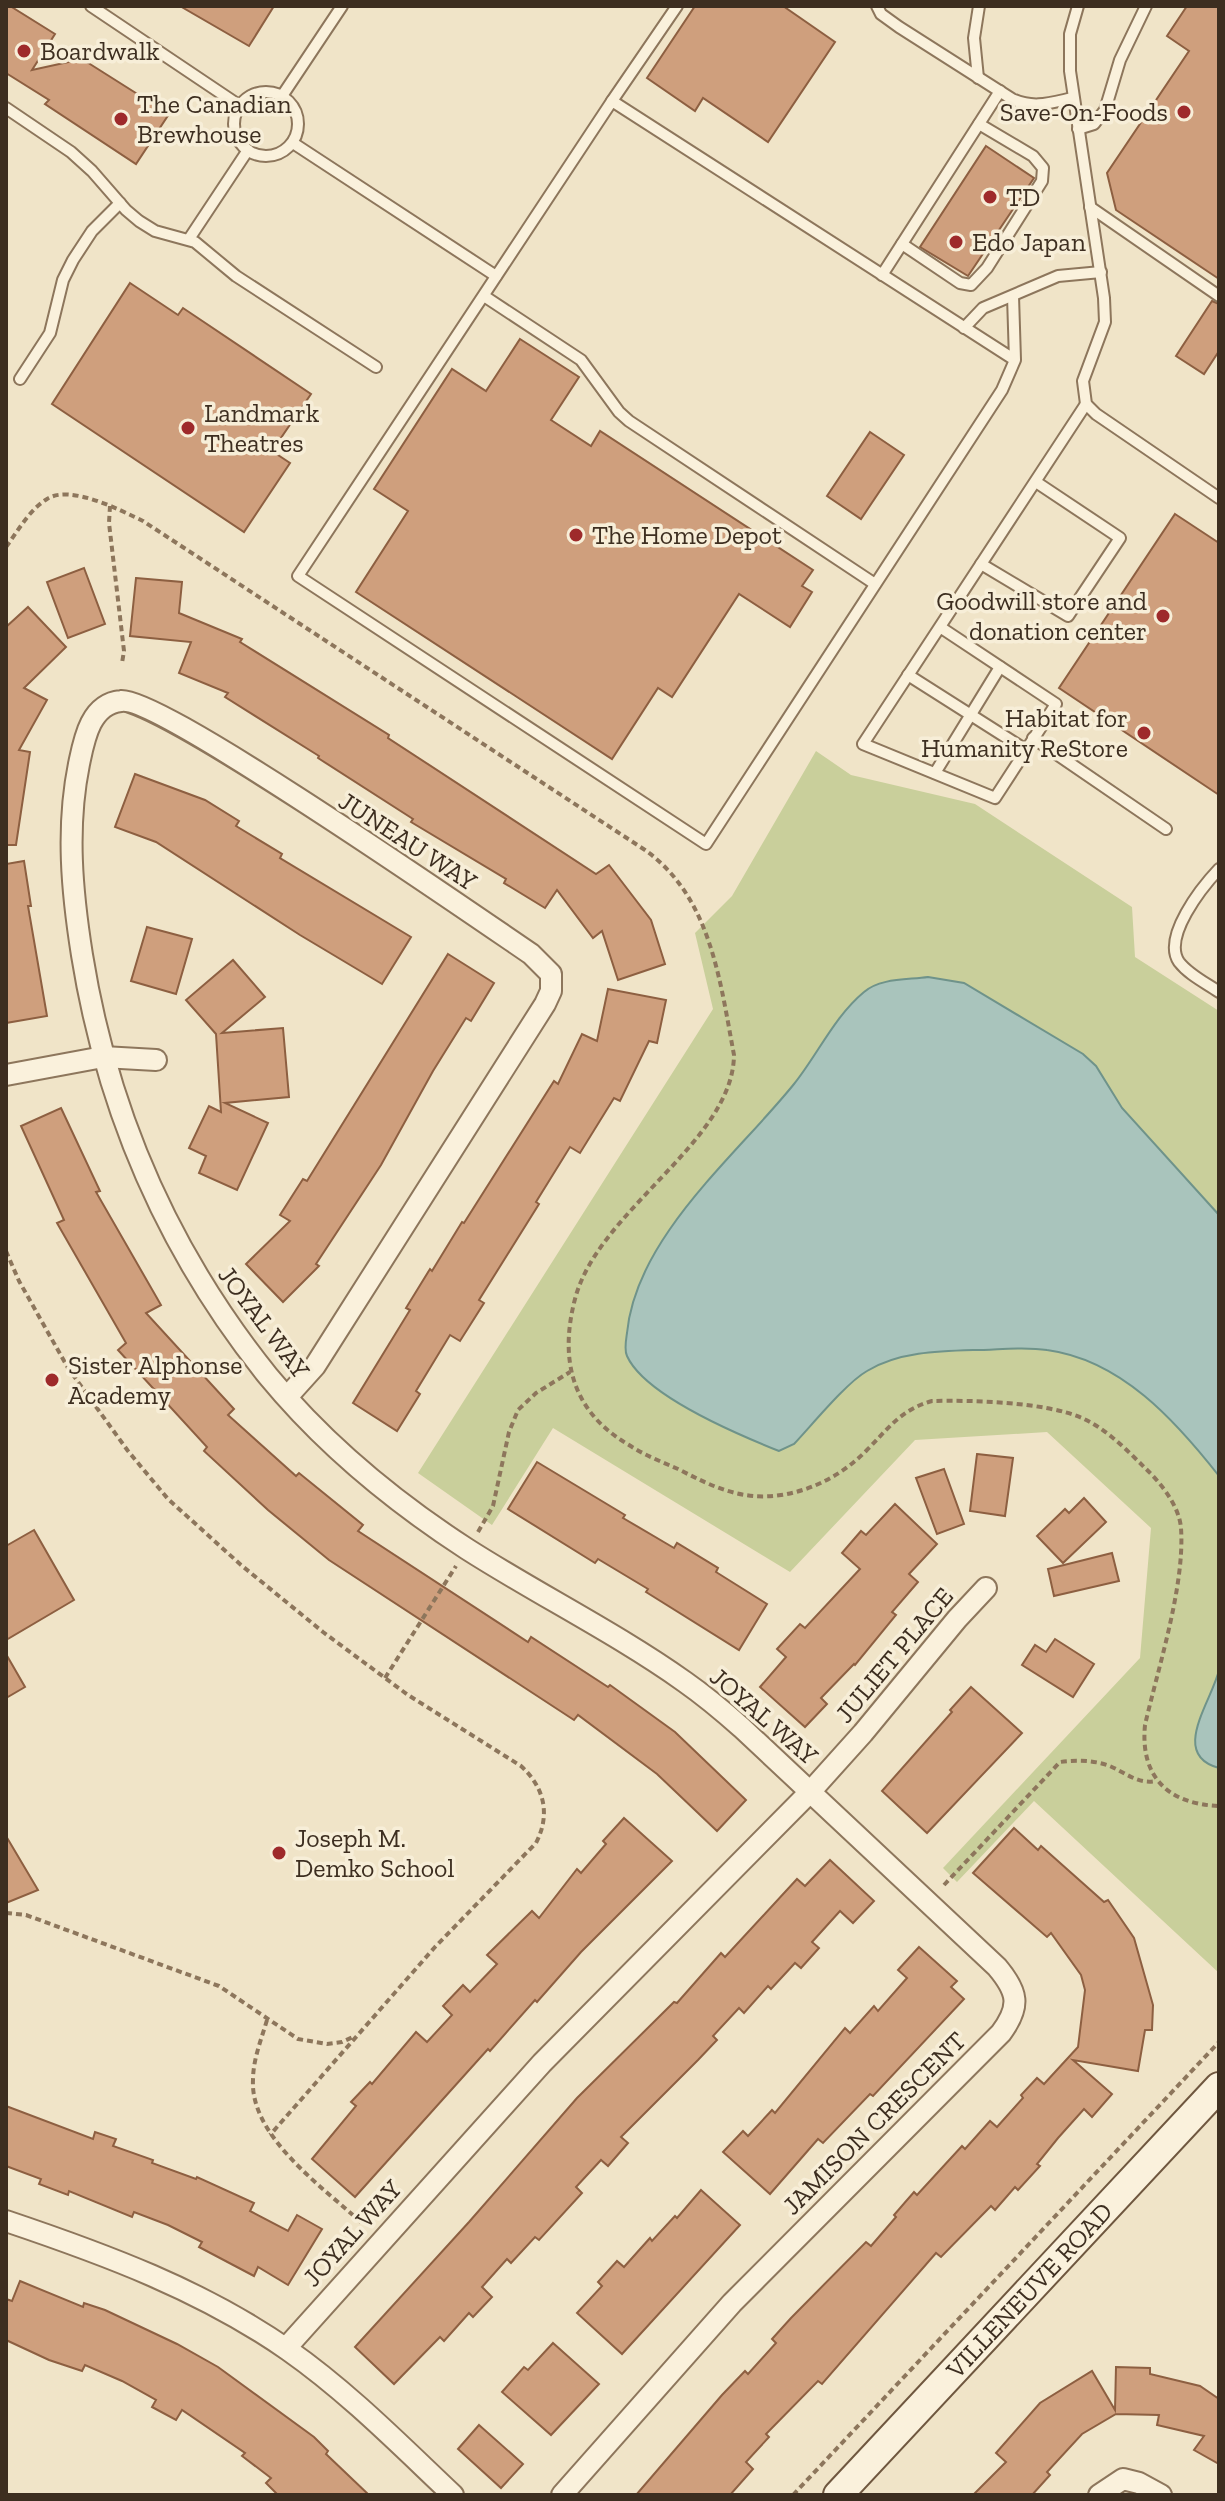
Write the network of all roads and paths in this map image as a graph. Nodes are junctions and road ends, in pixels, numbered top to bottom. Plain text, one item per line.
1 (91, 6) edge
2 (342, 6) edge
3 (677, 6) edge
4 (877, 6) edge
5 (979, 6) edge
6 (1078, 6) edge
7 (1146, 6) edge
8 (978, 78) junction
9 (1000, 91) junction
10 (282, 96) junction
11 (1073, 98) junction
12 (612, 101) junction
13 (240, 106) junction
14 (6, 108) edge
15 (979, 124) junction
16 (1078, 129) junction
17 (293, 143) junction
18 (248, 150) junction
19 (120, 203) junction
20 (1090, 207) junction
21 (189, 239) junction
22 (902, 244) junction
23 (1101, 272) junction
24 (882, 275) junction
25 (496, 276) junction
26 (484, 296) junction
27 (1013, 296) junction
28 (1219, 296) edge
29 (964, 328) junction
30 (1015, 360) junction
31 (376, 367) dead end
32 (20, 379) dead end
33 (1086, 404) junction
34 (1036, 482) junction
35 (1219, 498) edge
36 (110, 505) junction
37 (6, 547) edge
38 (981, 564) junction
39 (875, 584) junction
40 (940, 627) junction
41 (122, 663) dead end
42 (1000, 667) junction
43 (908, 675) junction
44 (971, 715) junction
45 (1033, 738) junction
46 (1026, 750) junction
47 (935, 773) junction
48 (1166, 829) dead end
49 (1219, 869) edge
50 (1219, 992) edge
51 (103, 1057) junction
52 (156, 1060) dead end
53 (6, 1075) edge
54 (6, 1251) edge
55 (570, 1372) junction
56 (287, 1397) junction
57 (475, 1537) dead end
58 (460, 1561) dead end
59 (986, 1588) dead end
60 (385, 1678) junction
61 (1156, 1781) junction
62 (810, 1792) junction
63 (1219, 1806) edge
64 (944, 1885) dead end
65 (6, 1913) edge
66 (267, 2018) junction
67 (357, 2035) junction
68 (1219, 2042) edge
69 (1219, 2087) edge
70 (270, 2135) junction
71 (6, 2221) edge
72 (363, 2224) dead end
73 (286, 2348) junction
74 (453, 2495) edge
75 (562, 2495) edge
76 (793, 2495) edge
77 (838, 2495) edge
78 (1099, 2495) edge
79 (1161, 2495) edge

1 - 13 lane
2 - 10 lane
3 - 12 lane
4 - 8 lane
5 - 8 lane
6 - 11 lane
7 - 16 lane
8 - 9 lane
9 - 11 lane
9 - 15 lane
10 - 13 lane
10 - 17 lane
11 - 16 lane
12 - 24 lane
12 - 25 lane
13 - 18 lane
14 - 19 lane
15 - 22 lane
15 - 22 lane
16 - 20 lane
17 - 18 lane
17 - 25 lane
18 - 21 lane
19 - 21 lane
19 - 32 lane
20 - 23 lane
20 - 28 lane
21 - 31 lane
22 - 24 lane
23 - 27 lane
23 - 33 lane
24 - 29 lane
25 - 26 lane
26 - 39 lane
26 - 39 lane
27 - 29 lane
27 - 30 lane
29 - 30 lane
30 - 39 lane
33 - 34 lane
33 - 35 lane
34 - 38 lane
34 - 38 lane
36 - 37 path
36 - 41 path
36 - 55 path
38 - 40 lane
40 - 42 lane
40 - 43 lane
42 - 44 lane
42 - 45 lane
43 - 44 lane
43 - 47 lane
44 - 46 lane
44 - 47 lane
45 - 46 lane
45 - 48 lane
46 - 47 lane
49 - 50 lane
51 - 52 street
51 - 53 street
51 - 56 street, JOYAL WAY
51 - 56 street, JUNEAU WAY
54 - 60 path
55 - 57 path
55 - 61 path
56 - 62 street, JOYAL WAY
58 - 60 path
59 - 62 street, JULIET PLACE
60 - 67 path
61 - 63 path
61 - 64 path
62 - 73 street, JOYAL WAY
62 - 75 street, JAMISON CRESCENT
65 - 66 path
66 - 67 path
66 - 70 path
67 - 70 path
68 - 76 path
69 - 77 main road, VILLENEUVE ROAD
70 - 72 path
71 - 73 street
73 - 74 street
78 - 79 street

